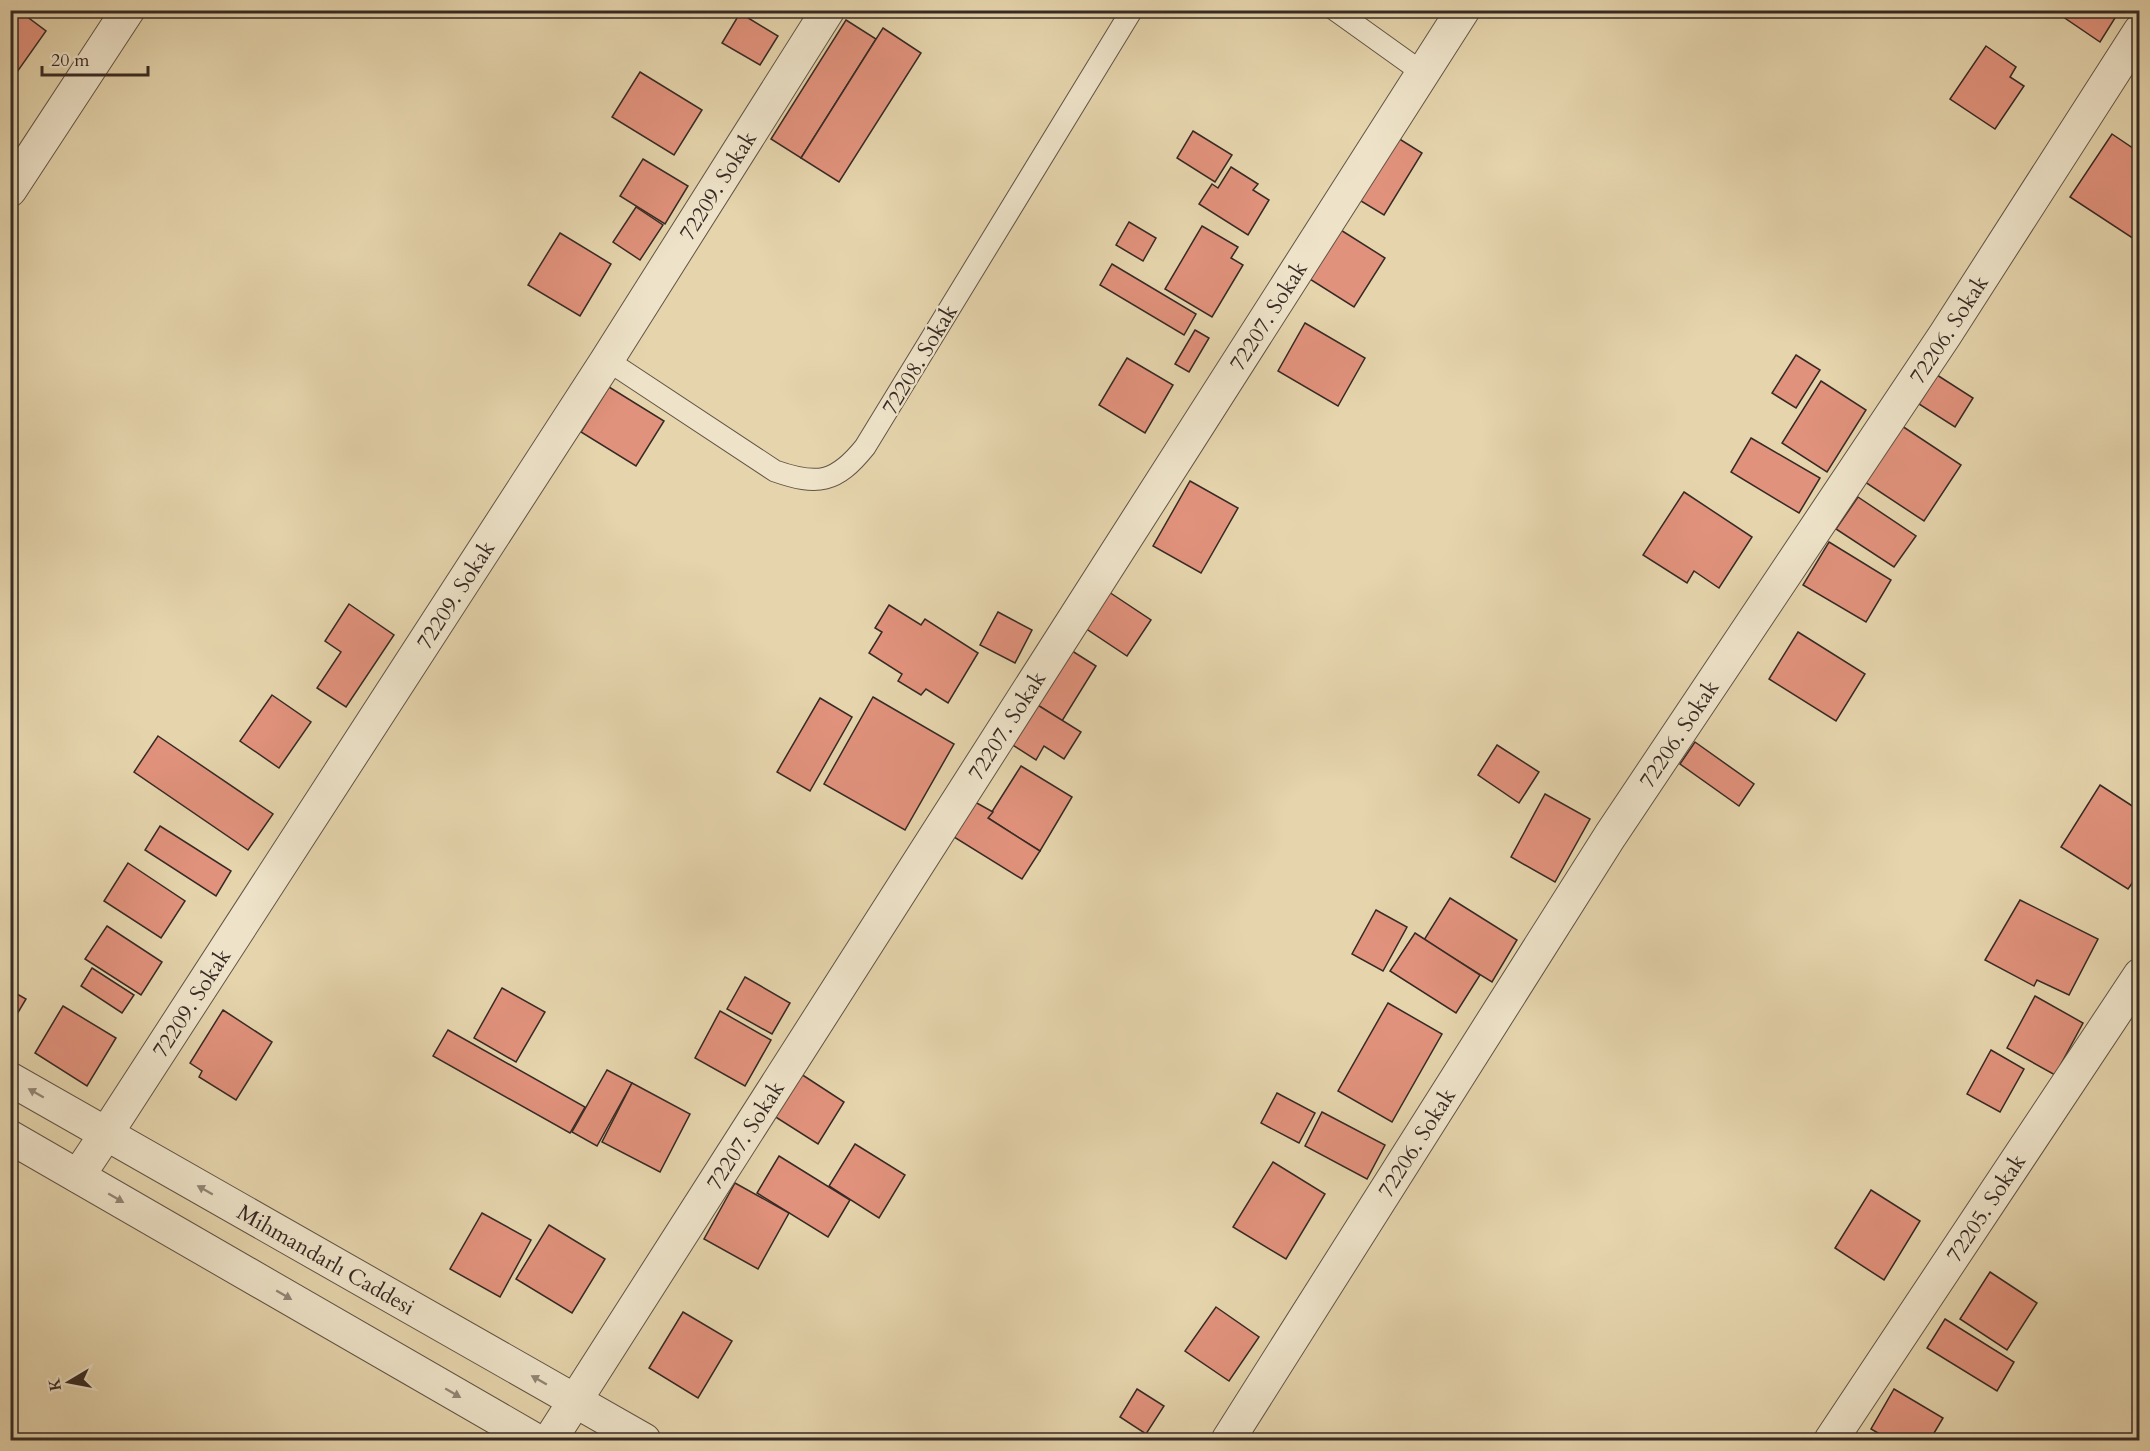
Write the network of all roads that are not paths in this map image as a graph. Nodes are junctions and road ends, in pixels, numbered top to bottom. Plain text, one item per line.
1 (128, 10) edge
2 (828, 10) edge
3 (1132, 10) edge
4 (1335, 10) edge
5 (1463, 10) edge
6 (2139, 31) edge
7 (1423, 73) junction
8 (10, 190) edge
9 (607, 360) junction
10 (2139, 975) edge
11 (10, 1079) edge
12 (106, 1134) junction
13 (10, 1137) edge
14 (78, 1176) junction
15 (576, 1401) junction
16 (535, 1440) edge
17 (550, 1440) edge
18 (644, 1440) edge
19 (1228, 1440) edge
20 (1831, 1440) edge

1 - 8 street
2 - 9 street, 72209. Sokak
3 - 9 lane, 72208. Sokak
4 - 7 lane
5 - 7 street, 72207. Sokak
6 - 19 street, 72206. Sokak
7 - 15 street, 72207. Sokak
9 - 12 street, 72209. Sokak
10 - 20 street, 72205. Sokak
12 -> 11 street, Mihmandarlı Caddesi
12 - 14 street, 72209. Sokak
15 -> 12 street, Mihmandarlı Caddesi
13 - 14 street
14 -> 16 street
15 - 17 street, 72207. Sokak
15 - 18 street, Mihmandarlı Caddesi

